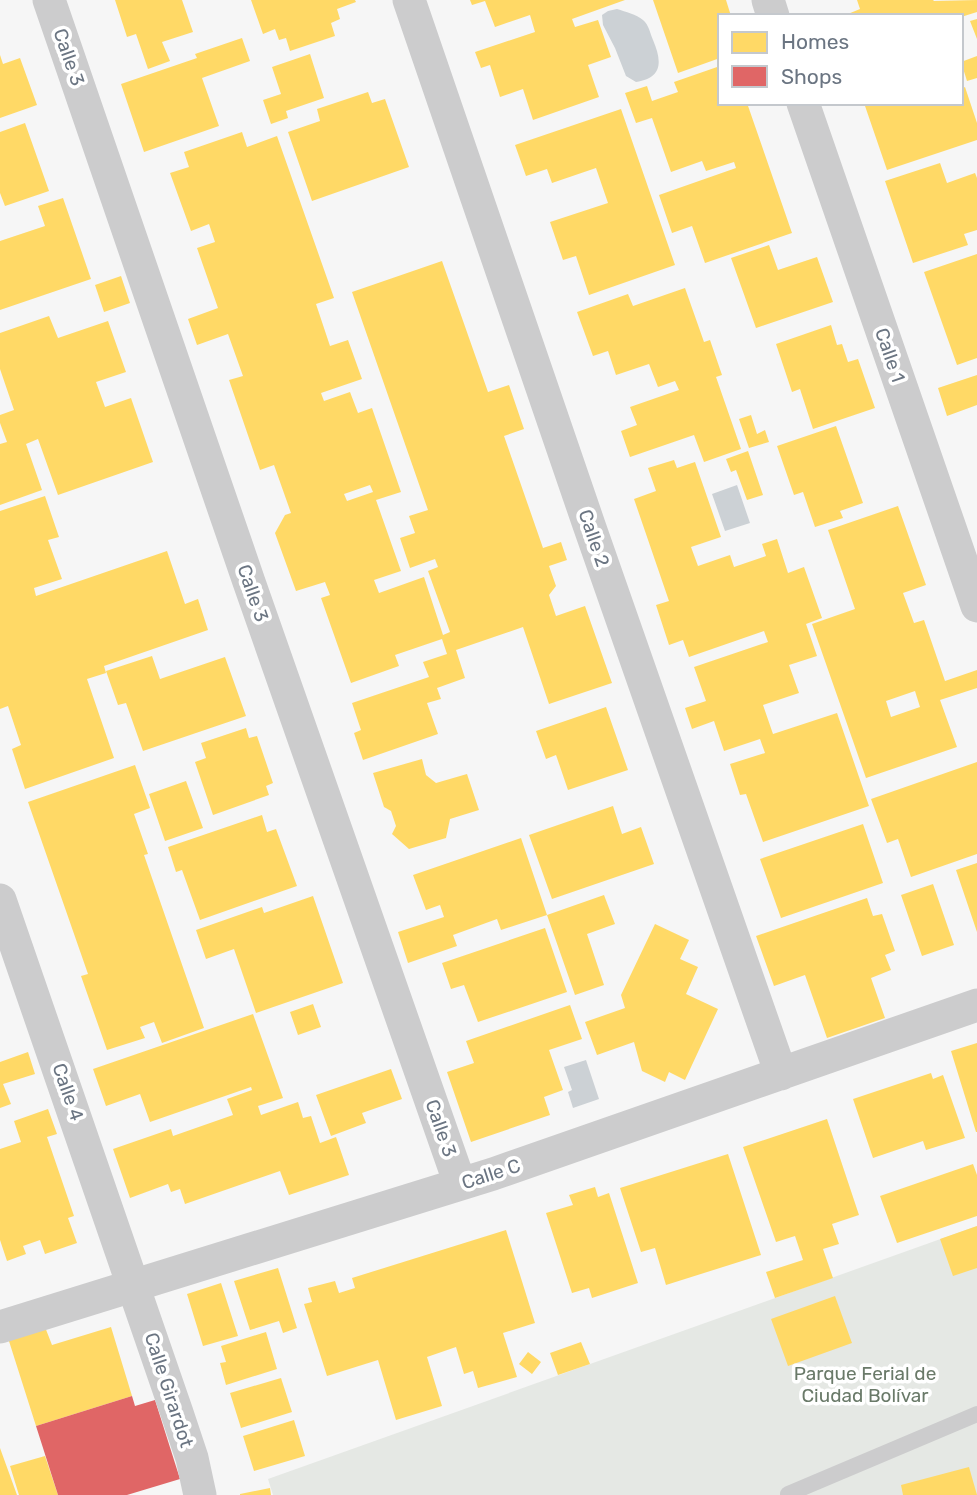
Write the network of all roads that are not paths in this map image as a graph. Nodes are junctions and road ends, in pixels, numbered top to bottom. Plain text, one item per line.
1 (49, 0) edge
2 (410, 0) edge
3 (804, 105) edge
4 (977, 606) edge
5 (0, 900) edge
6 (977, 1005) edge
7 (781, 1074) junction
8 (460, 1184) junction
9 (134, 1285) junction
10 (1, 1322) edge
11 (977, 1414) edge
12 (788, 1494) edge
13 (200, 1495) edge

1 - 8 street, Calle 3
2 - 7 street, Calle 2
3 - 4 street, Calle 1
5 - 9 street, Calle 4
6 - 7 street, Calle C
7 - 8 street, Calle C
8 - 9 street, Calle C
9 - 10 street, Calle C
9 - 13 street, Calle Girardot
11 - 12 lane

